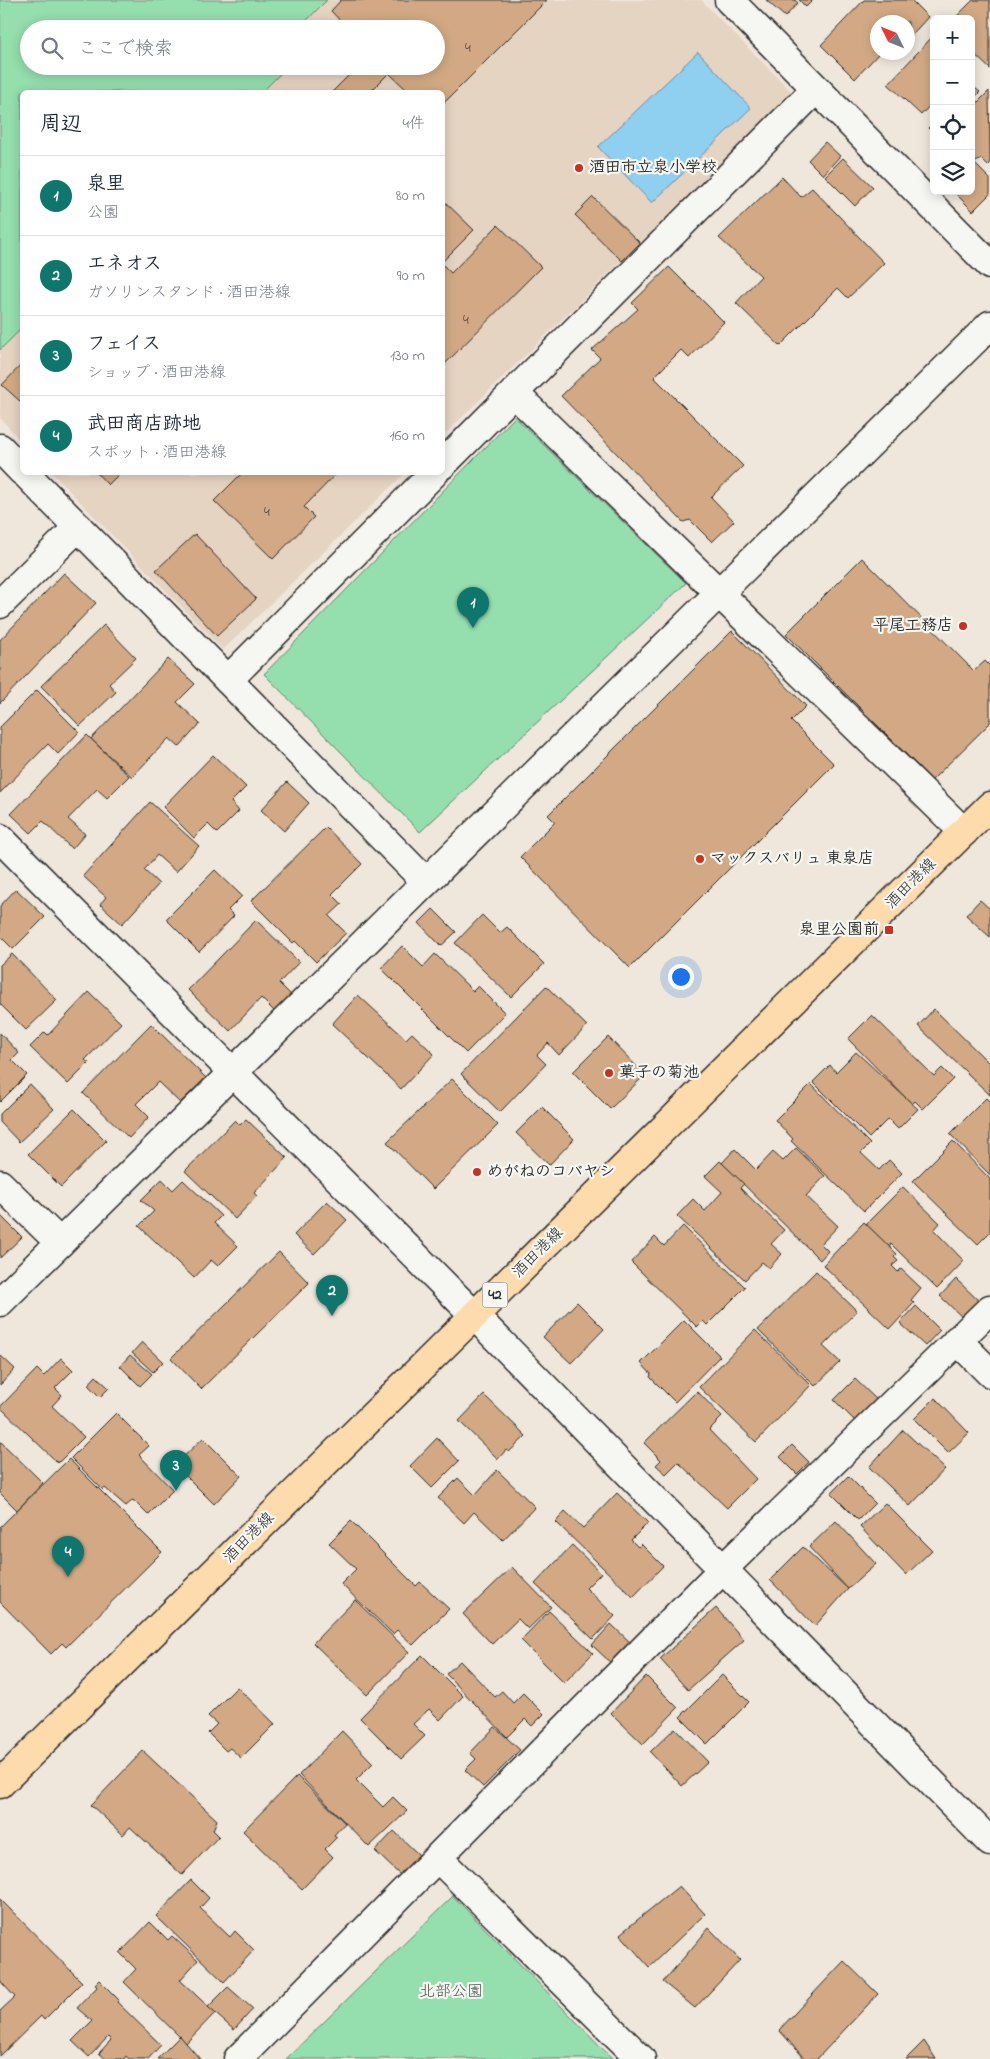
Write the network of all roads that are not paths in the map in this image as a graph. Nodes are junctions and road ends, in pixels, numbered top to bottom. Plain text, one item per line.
1 (729, 0) edge
2 (816, 89) junction
3 (990, 265) edge
4 (990, 325) edge
5 (514, 393) junction
6 (0, 448) edge
7 (445, 462) edge
8 (20, 469) edge
9 (26, 475) edge
10 (432, 475) edge
11 (78, 527) junction
12 (720, 592) junction
13 (0, 604) edge
14 (228, 680) junction
15 (990, 806) edge
16 (964, 832) junction
17 (0, 838) edge
18 (426, 882) junction
19 (233, 1073) junction
20 (0, 1184) edge
21 (60, 1243) junction
22 (0, 1302) edge
23 (990, 1309) edge
24 (474, 1315) junction
25 (958, 1340) junction
26 (990, 1373) edge
27 (723, 1568) junction
28 (0, 1784) edge
29 (990, 1842) edge
30 (438, 1858) junction
31 (238, 2059) edge
32 (641, 2059) edge

1 - 2 street
2 - 3 street
2 - 5 street
4 - 12 street
5 - 7 street
5 - 12 street
6 - 8 street
9 - 11 street
10 - 14 street
11 - 13 street
11 - 14 street
12 - 16 street
12 - 18 street
14 - 18 street
15 - 16 main road, 酒田港線 / 42
16 - 24 main road, 酒田港線 / 42
17 - 19 street
18 - 19 street
19 - 21 street
19 - 24 street
20 - 21 street
21 - 22 street
23 - 25 street
24 - 27 street
24 - 28 main road, 酒田港線 / 42
25 - 26 street
25 - 27 street
27 - 29 street
27 - 30 street
30 - 31 street
30 - 32 street

